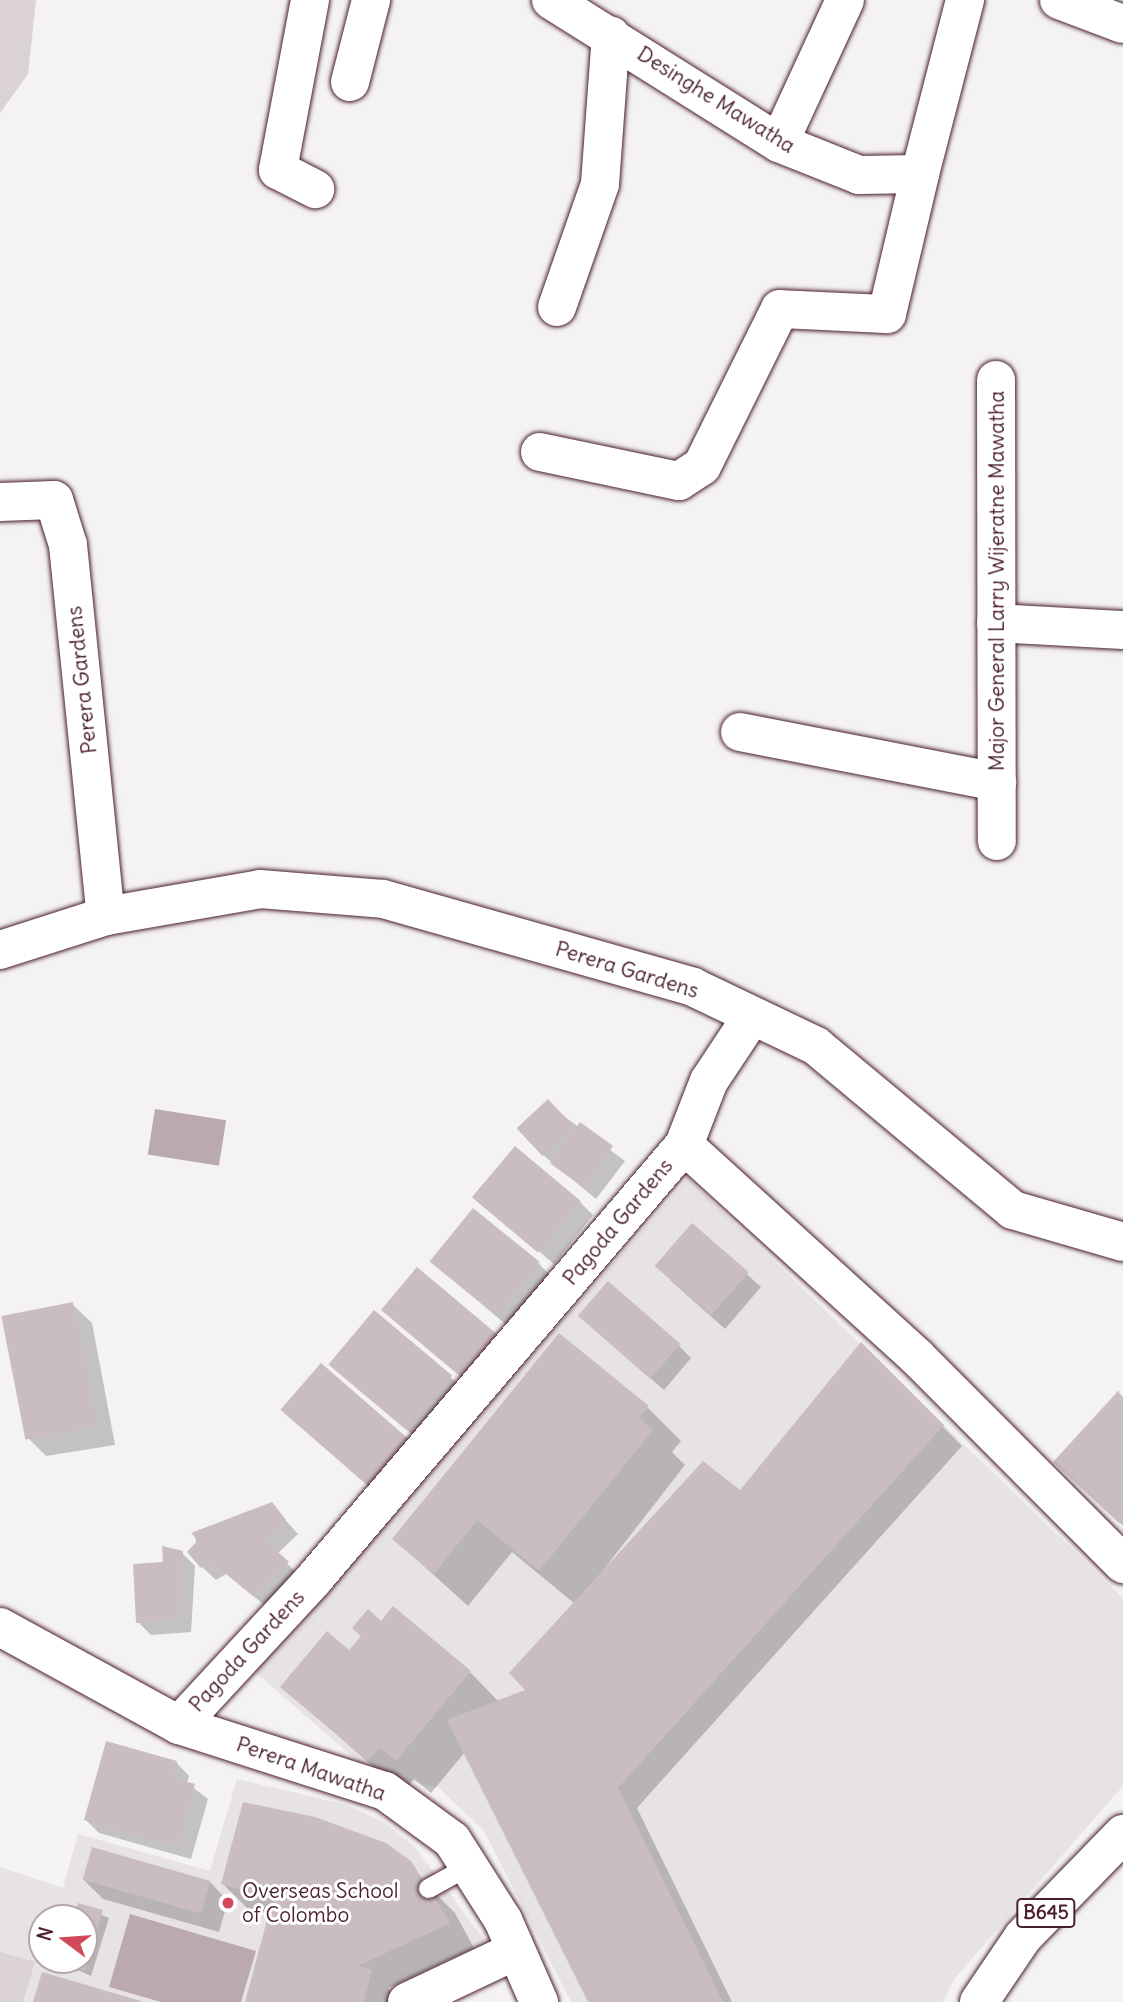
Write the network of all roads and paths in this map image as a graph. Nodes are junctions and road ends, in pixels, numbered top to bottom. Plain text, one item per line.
1 (310, 0) edge
2 (371, 0) edge
3 (551, 0) edge
4 (845, 0) edge
5 (965, 0) edge
6 (1059, 0) edge
7 (1123, 24) edge
8 (611, 34) junction
9 (350, 82) dead end
10 (779, 143) junction
11 (920, 174) junction
12 (315, 189) dead end
13 (557, 307) dead end
14 (996, 380) dead end
15 (540, 452) dead end
16 (0, 502) edge
17 (996, 623) junction
18 (1123, 630) edge
19 (740, 732) dead end
20 (997, 782) junction
21 (997, 841) dead end
22 (106, 916) junction
23 (0, 950) edge
24 (752, 1016) junction
25 (684, 1145) junction
26 (1123, 1242) edge
27 (1123, 1564) edge
28 (0, 1627) edge
29 (179, 1725) junction
30 (1123, 1833) edge
31 (468, 1866) junction
32 (428, 1888) dead end
33 (515, 1951) junction
34 (407, 2002) edge
35 (539, 2002) edge
36 (979, 2002) edge

1 - 12 street
2 - 9 street
3 - 8 street, Desinghe Mawatha
4 - 10 street
5 - 11 street
6 - 7 street
8 - 10 street, Desinghe Mawatha
8 - 13 street
10 - 11 street, Desinghe Mawatha
11 - 15 street
14 - 17 street, Major General Larry Wijeratne Mawatha
16 - 22 street, Perera Gardens
17 - 18 street
17 - 20 street, Major General Larry Wijeratne Mawatha
19 - 20 street, Major General Larry Wijeratne Mawatha
20 - 21 street, Major General Larry Wijeratne Mawatha
22 - 23 street, Perera Gardens
22 - 24 street, Perera Gardens
24 - 25 street
24 - 26 street, Perera Gardens
25 - 27 street, Pagoda Gardens
25 - 29 street, Pagoda Gardens
28 - 29 street, Perera Mawatha
29 - 31 street, Perera Mawatha
30 - 36 street, B645
31 - 32 lane
31 - 33 street, Perera Mawatha
33 - 34 street
33 - 35 street, Perera Mawatha

